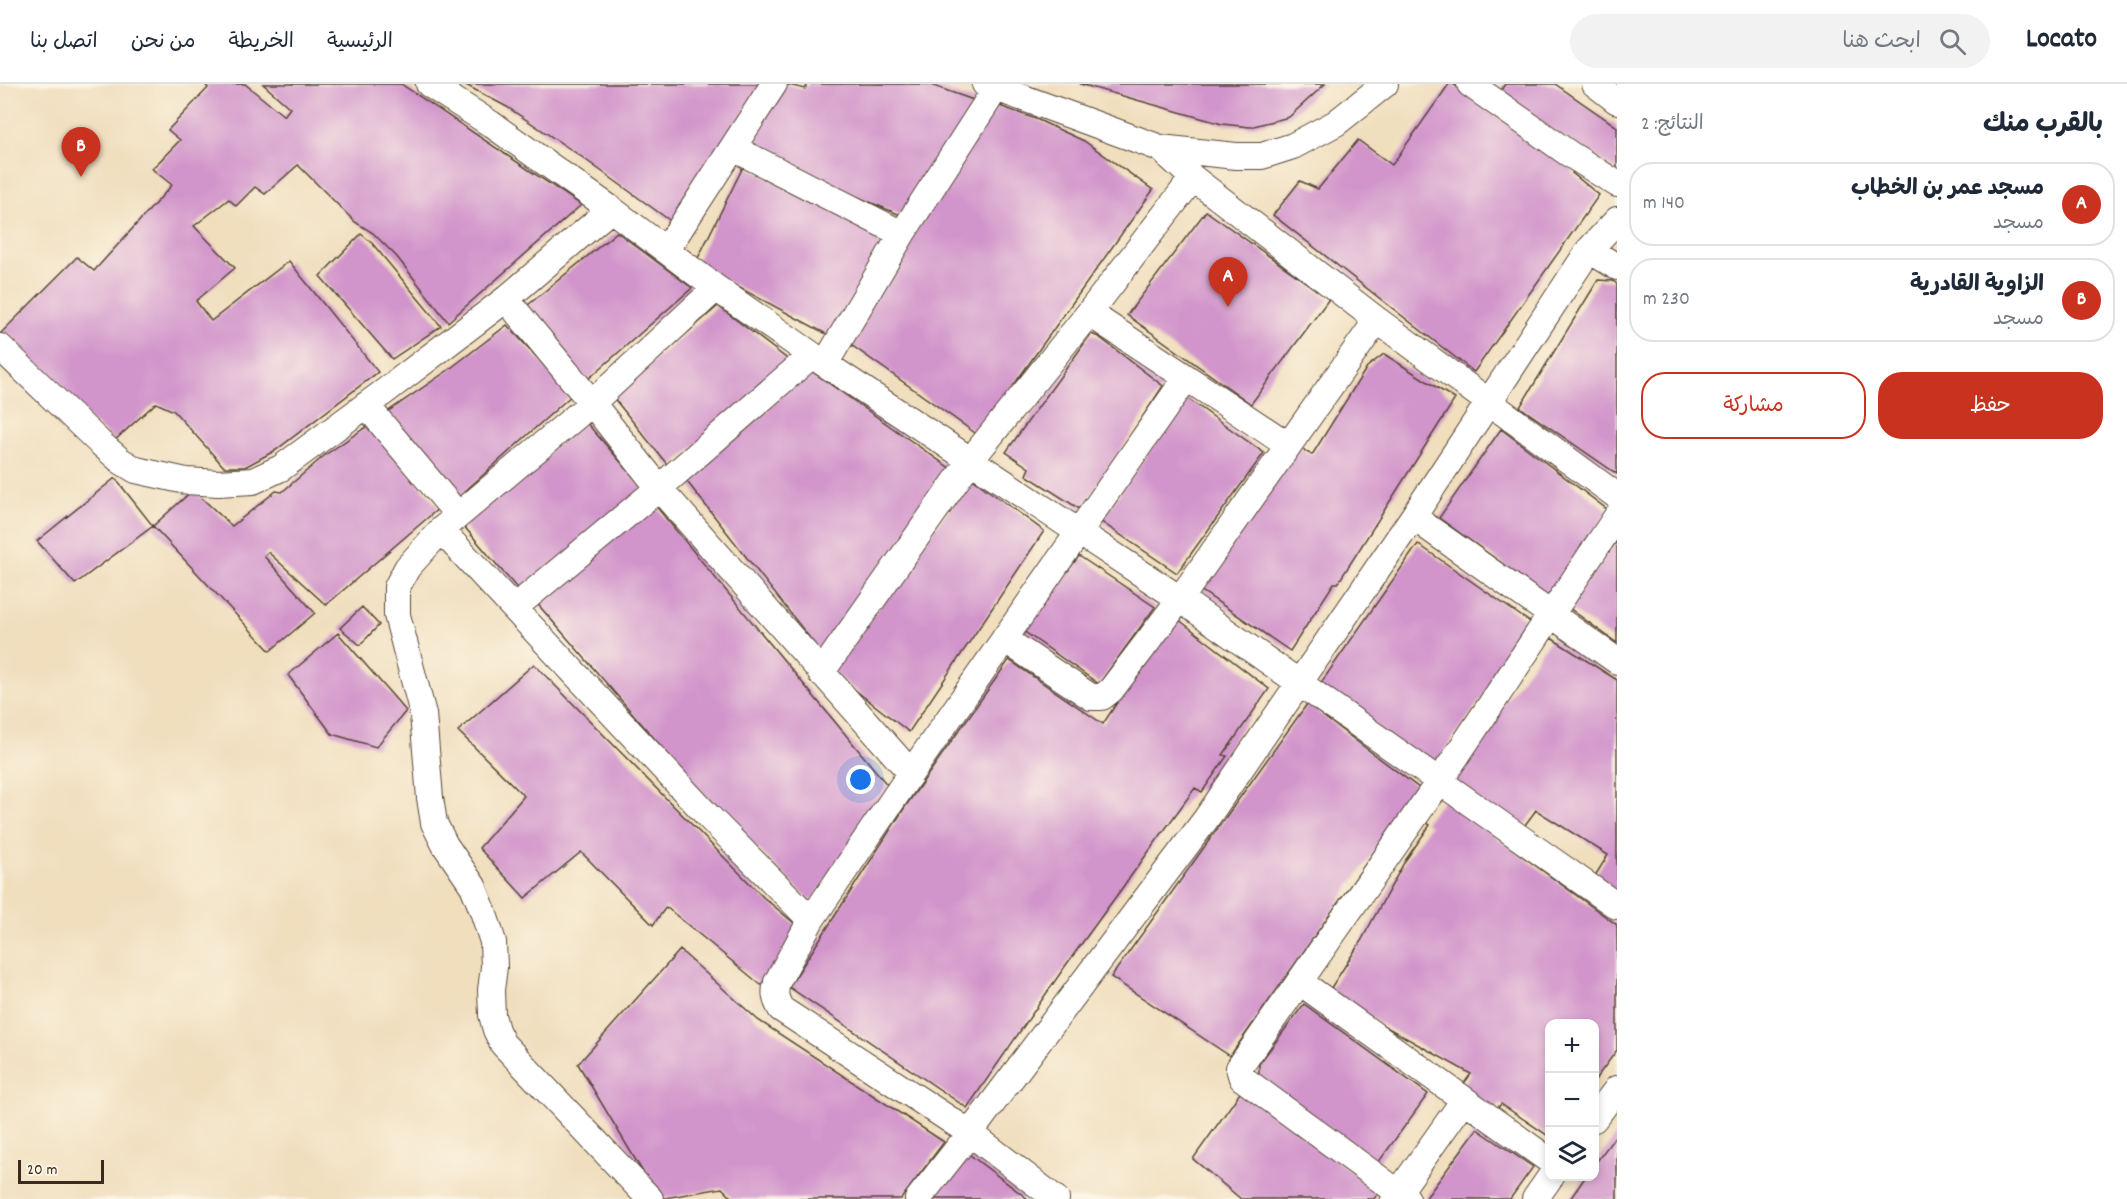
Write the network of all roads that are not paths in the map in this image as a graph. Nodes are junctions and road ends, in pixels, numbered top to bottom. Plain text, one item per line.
1 (429, 84) edge
2 (774, 84) edge
3 (1384, 84) edge
4 (1470, 84) edge
5 (1595, 84) edge
6 (990, 86) edge
7 (1617, 101) edge
8 (733, 148) junction
9 (1160, 148) junction
10 (1193, 178) junction
11 (1617, 184) edge
12 (611, 209) junction
13 (1617, 220) edge
14 (902, 234) junction
15 (666, 250) junction
16 (1589, 250) junction
17 (1617, 267) edge
18 (716, 288) junction
19 (506, 299) junction
20 (1089, 313) junction
21 (1377, 320) junction
22 (0, 347) edge
23 (818, 360) junction
24 (1186, 378) junction
25 (1488, 402) junction
26 (592, 403) junction
27 (366, 405) junction
28 (1288, 446) junction
29 (970, 461) junction
30 (658, 488) junction
31 (1617, 496) edge
32 (1617, 516) edge
33 (1413, 517) junction
34 (450, 522) junction
35 (1078, 533) junction
36 (1180, 599) junction
37 (514, 608) junction
38 (1552, 615) junction
39 (1004, 639) junction
40 (1617, 661) edge
41 (821, 673) junction
42 (1298, 682) junction
43 (911, 773) junction
44 (1439, 782) junction
45 (1617, 906) edge
46 (811, 920) junction
47 (1300, 982) junction
48 (1617, 1089) edge
49 (1464, 1100) junction
50 (1599, 1112) edge
51 (970, 1133) junction
52 (1545, 1157) edge
53 (1548, 1181) edge
54 (1400, 1197) edge
55 (650, 1199) edge
56 (918, 1199) edge
57 (1056, 1199) edge
58 (1535, 1199) edge

1 - 12 street
2 - 8 street
3 - 9 street
4 - 11 street
5 - 7 street
6 - 9 street
6 - 14 street
8 - 14 street
8 - 15 street
9 - 10 street
10 - 20 street
10 - 21 street
12 - 15 street
12 - 19 street
13 - 16 street
14 - 23 street
15 - 18 street
16 - 17 street
16 - 25 street
18 - 23 street
18 - 26 street
19 - 26 street
19 - 27 street
20 - 24 street
20 - 29 street
21 - 25 street
21 - 28 street
22 - 27 street
23 - 29 street
23 - 30 street
24 - 28 street
24 - 35 street
25 - 31 street
25 - 33 street
26 - 30 street
26 - 34 street
27 - 34 street
28 - 36 street
29 - 35 street
29 - 41 street
30 - 37 street
30 - 41 street
32 - 38 street
33 - 38 street
33 - 42 street
34 - 37 street
34 - 55 street
35 - 36 street
35 - 39 street
36 - 39 street
36 - 42 street
37 - 46 street
38 - 40 street
38 - 44 street
39 - 43 street
41 - 43 street
42 - 44 street
42 - 51 street
43 - 46 street
44 - 45 street
44 - 47 street
46 - 51 street
47 - 49 street
47 - 54 street
48 - 50 street
49 - 52 street
49 - 54 street
51 - 56 street
51 - 57 street
53 - 58 street

